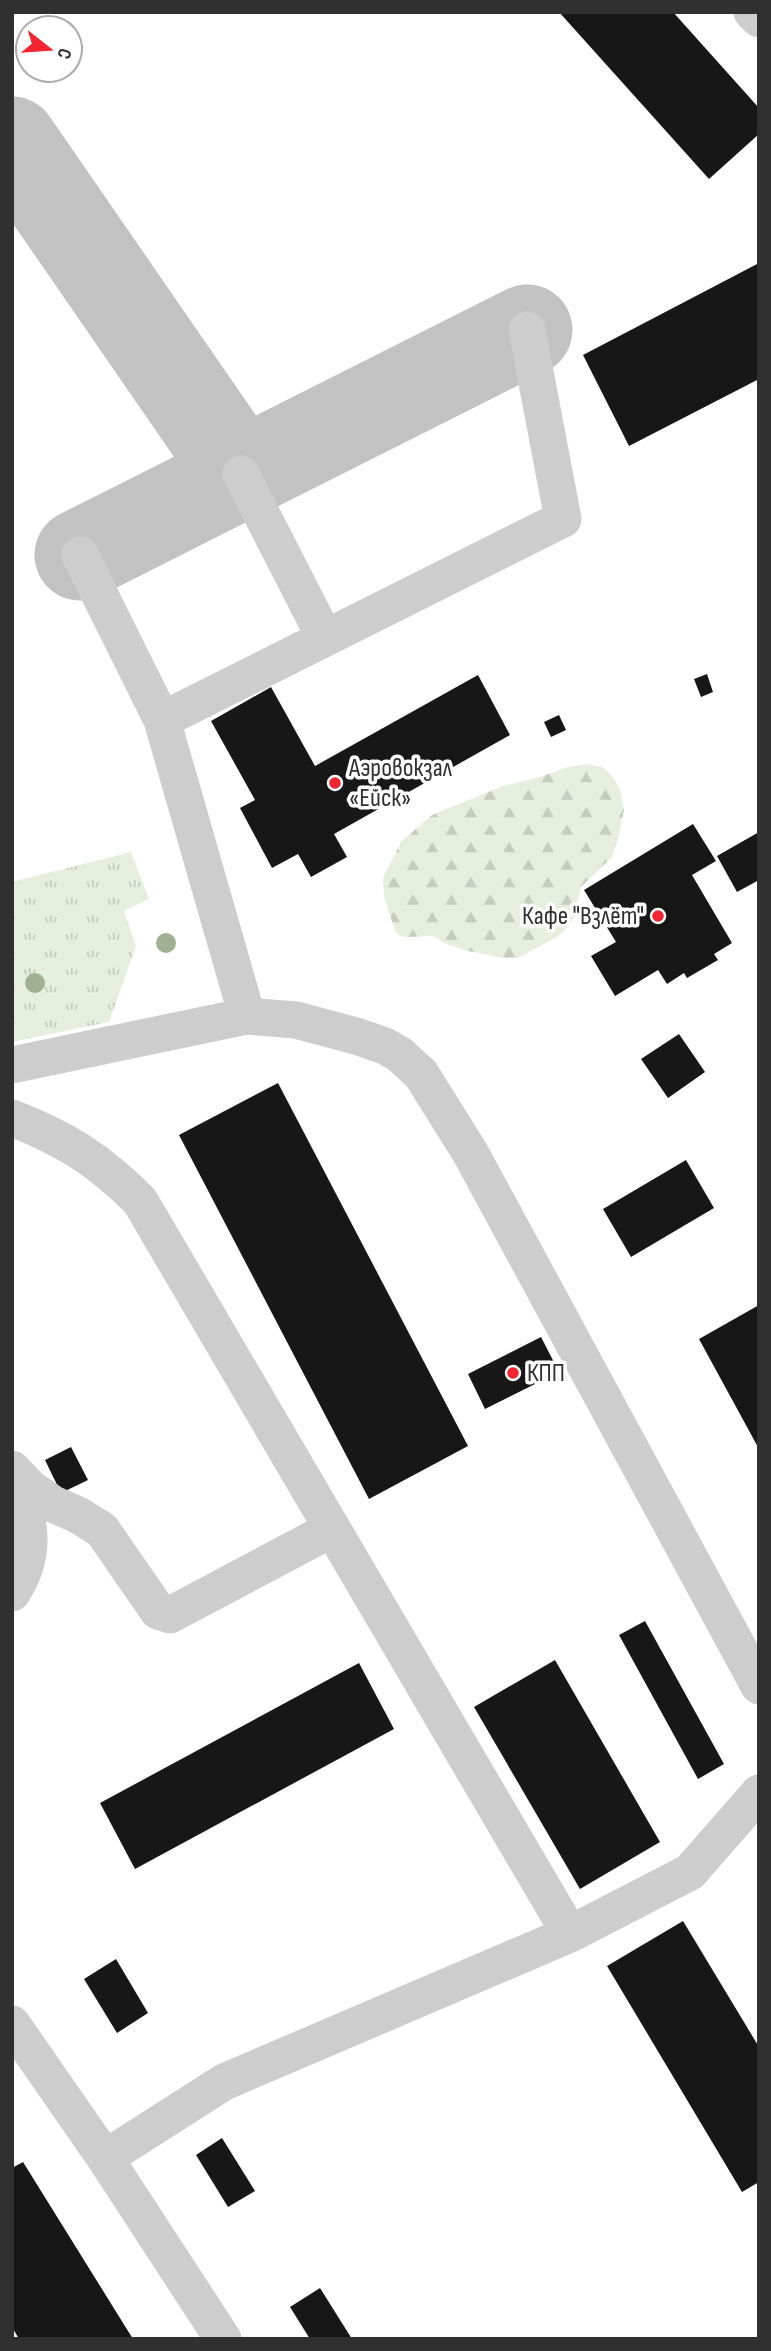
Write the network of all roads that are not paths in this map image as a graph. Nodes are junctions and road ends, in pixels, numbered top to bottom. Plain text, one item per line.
1 (752, 12) edge
2 (759, 19) edge
3 (527, 330) dead end
4 (241, 474) dead end
5 (80, 555) dead end
6 (325, 638) junction
7 (162, 720) junction
8 (247, 1016) junction
9 (12, 1065) edge
10 (12, 1118) edge
11 (12, 1469) edge
12 (12, 1476) edge
13 (332, 1529) junction
14 (12, 1593) edge
15 (759, 1686) edge
16 (759, 1793) edge
17 (570, 1934) junction
18 (12, 2024) edge
19 (105, 2158) junction
20 (223, 2339) edge

1 - 2 street
3 - 6 street
4 - 6 street
5 - 7 street
6 - 7 street
7 - 8 street
8 - 9 street
8 - 15 street
10 - 13 street
11 - 13 street
12 - 14 street
13 - 17 street
16 - 17 street
17 - 19 street
18 - 19 street
19 - 20 street

